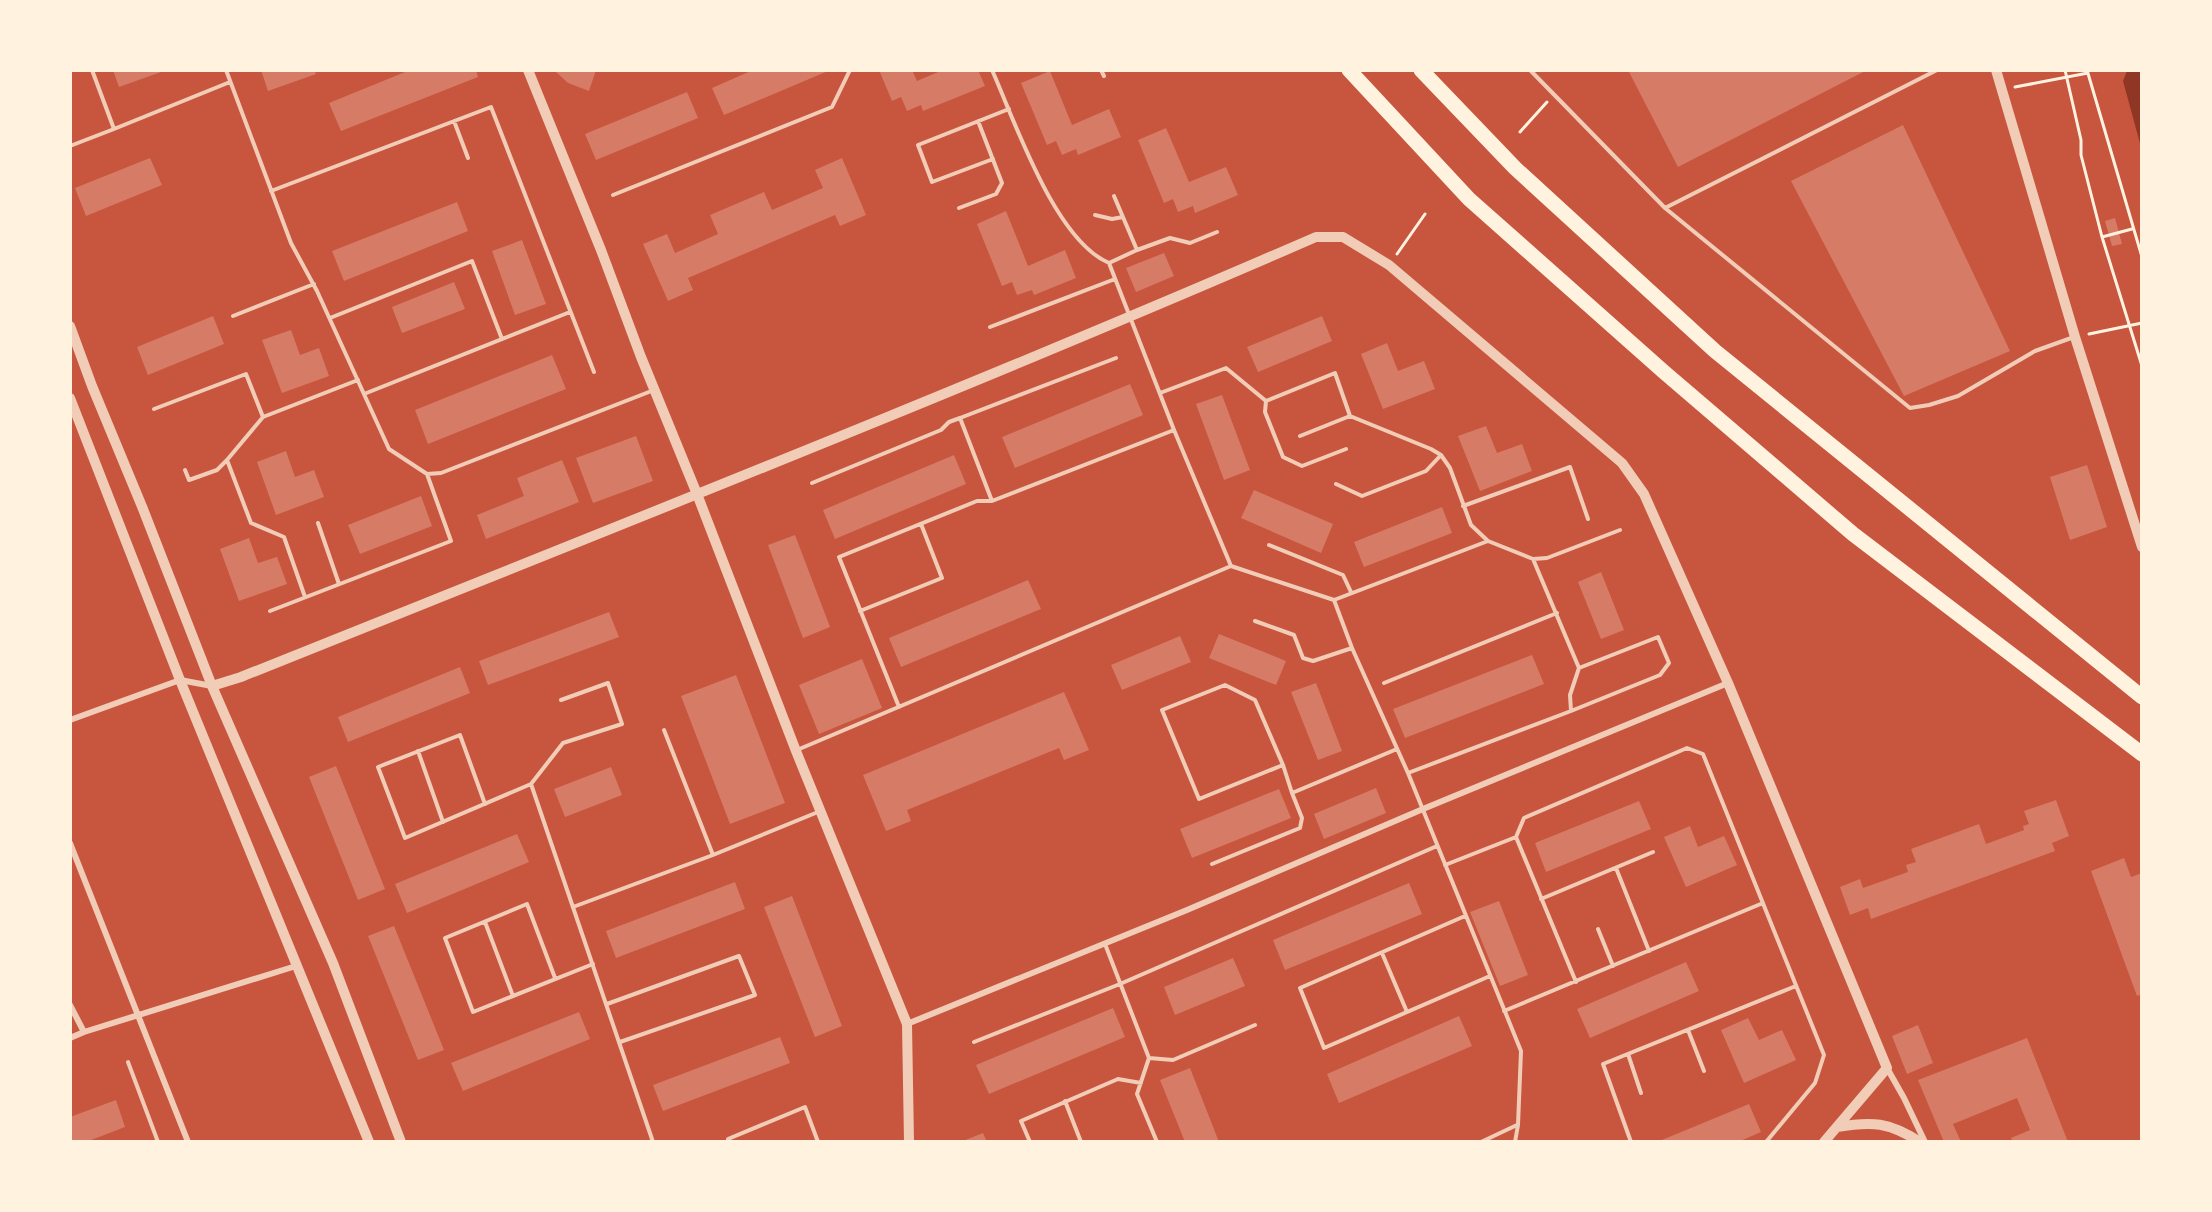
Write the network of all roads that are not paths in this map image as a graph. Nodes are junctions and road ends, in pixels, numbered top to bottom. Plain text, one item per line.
1 (92, 70) edge
2 (226, 70) edge
3 (528, 70) edge
4 (850, 70) edge
5 (992, 70) edge
6 (1101, 70) edge
7 (1349, 70) edge
8 (1421, 70) edge
9 (1530, 70) edge
10 (1936, 70) edge
11 (1996, 70) edge
12 (1104, 76) dead end
13 (230, 82) junction
14 (1009, 109) junction
15 (454, 121) junction
16 (978, 121) junction
17 (114, 129) junction
18 (70, 146) edge
19 (468, 158) dead end
20 (993, 159) junction
21 (271, 191) junction
22 (613, 195) dead end
23 (1114, 196) dead end
24 (959, 208) dead end
25 (1665, 208) junction
26 (1095, 215) dead end
27 (1123, 217) junction
28 (1217, 232) dead end
29 (1137, 250) junction
30 (1109, 263) junction
31 (1115, 279) junction
32 (314, 284) junction
33 (570, 312) junction
34 (233, 316) dead end
35 (330, 318) junction
36 (1131, 318) junction
37 (70, 326) edge
38 (990, 327) dead end
39 (2075, 337) junction
40 (502, 339) junction
41 (1116, 358) dead end
42 (594, 372) dead end
43 (358, 381) junction
44 (655, 390) junction
45 (1160, 393) junction
46 (364, 394) junction
47 (70, 398) edge
48 (1266, 401) junction
49 (154, 409) dead end
50 (1350, 416) junction
51 (263, 417) junction
52 (960, 418) junction
53 (1174, 430) junction
54 (1300, 436) dead end
55 (1346, 449) dead end
56 (1441, 455) junction
57 (227, 460) junction
58 (185, 470) dead end
59 (427, 474) junction
60 (812, 483) dead end
61 (1336, 484) dead end
62 (697, 494) junction
63 (992, 501) junction
64 (1464, 506) junction
65 (1588, 519) dead end
66 (318, 523) dead end
67 (921, 524) junction
68 (1620, 530) dead end
69 (1488, 541) junction
70 (1269, 545) dead end
71 (2142, 547) edge
72 (1533, 559) junction
73 (1231, 566) junction
74 (339, 584) junction
75 (1352, 592) junction
76 (305, 597) junction
77 (1334, 600) junction
78 (270, 611) dead end
79 (860, 611) junction
80 (1557, 613) junction
81 (1255, 621) dead end
82 (1352, 648) junction
83 (1579, 668) junction
84 (180, 680) junction
85 (1384, 683) dead end
86 (1728, 683) junction
87 (212, 686) junction
88 (2142, 697) edge
89 (561, 700) dead end
90 (899, 706) junction
91 (1571, 711) junction
92 (70, 720) edge
93 (664, 730) dead end
94 (1397, 749) junction
95 (418, 751) junction
96 (796, 751) junction
97 (2142, 754) edge
98 (1283, 765) junction
99 (1408, 773) junction
100 (531, 784) junction
101 (1292, 793) junction
102 (485, 804) junction
103 (1423, 809) junction
104 (822, 811) junction
105 (443, 822) junction
106 (1516, 837) junction
107 (70, 843) edge
108 (1437, 846) junction
109 (1653, 852) dead end
110 (713, 855) junction
111 (1212, 864) dead end
112 (1445, 865) junction
113 (1616, 868) junction
114 (1541, 899) junction
115 (1762, 903) junction
116 (573, 907) junction
117 (1465, 916) junction
118 (485, 921) junction
119 (1598, 929) dead end
120 (1104, 944) junction
121 (1649, 951) junction
122 (1382, 953) junction
123 (593, 964) junction
124 (296, 966) junction
125 (1613, 966) junction
126 (1490, 976) junction
127 (555, 978) junction
128 (1576, 982) junction
129 (1120, 984) junction
130 (1796, 986) junction
131 (513, 996) junction
132 (607, 1004) junction
133 (70, 1005) edge
134 (1504, 1011) junction
135 (1407, 1012) junction
136 (139, 1016) junction
137 (907, 1024) junction
138 (1255, 1025) dead end
139 (1688, 1030) junction
140 (84, 1032) junction
141 (70, 1038) edge
142 (620, 1042) junction
143 (974, 1042) dead end
144 (1628, 1054) junction
145 (1149, 1058) junction
146 (128, 1062) dead end
147 (1887, 1068) junction
148 (1704, 1071) dead end
149 (1141, 1083) junction
150 (1641, 1093) dead end
151 (1065, 1101) junction
152 (1518, 1125) junction
153 (1837, 1127) junction
154 (158, 1142) edge
155 (188, 1142) edge
156 (369, 1142) edge
157 (401, 1142) edge
158 (653, 1142) edge
159 (729, 1142) edge
160 (818, 1142) edge
161 (909, 1142) edge
162 (1030, 1142) edge
163 (1081, 1142) edge
164 (1157, 1142) edge
165 (1481, 1142) edge
166 (1515, 1142) edge
167 (1631, 1142) edge
168 (1766, 1142) edge
169 (1824, 1142) edge
170 (1922, 1142) edge

1 - 17 lane
2 - 13 lane
3 - 44 street
4 - 22 lane
5 - 14 lane
6 - 12 lane
7 - 97 highway
8 - 88 highway
9 - 25 lane
10 - 25 lane
11 - 39 street
13 - 17 lane
13 - 21 lane
14 - 16 lane
14 - 30 lane
15 - 19 lane
15 - 21 lane
15 - 33 lane
16 - 20 lane
16 - 20 lane
17 - 18 lane
20 - 24 lane
21 - 32 lane
23 - 27 lane
25 - 39 lane
26 - 27 lane
27 - 29 lane
28 - 29 lane
29 - 30 lane
30 - 31 lane
31 - 36 lane
31 - 38 lane
32 - 34 lane
32 - 35 lane
33 - 40 lane
33 - 42 lane
35 - 40 lane
35 - 43 lane
36 - 45 lane
36 - 62 street
36 - 86 street
37 - 87 street
39 - 71 street
40 - 46 lane
41 - 52 lane
43 - 46 lane
43 - 51 lane
44 - 59 lane
44 - 62 street
45 - 48 lane
45 - 53 lane
46 - 59 lane
47 - 84 street
48 - 50 lane
48 - 55 lane
49 - 51 lane
50 - 54 lane
50 - 56 lane
51 - 57 lane
52 - 60 lane
52 - 63 lane
53 - 63 lane
53 - 73 lane
56 - 61 lane
56 - 64 lane
57 - 58 lane
57 - 76 lane
59 - 74 lane
62 - 87 street
62 - 96 street
63 - 67 lane
64 - 65 lane
64 - 69 lane
66 - 74 lane
67 - 79 lane
67 - 79 lane
68 - 72 lane
69 - 72 lane
69 - 75 lane
70 - 75 lane
72 - 80 lane
73 - 77 lane
73 - 90 lane
74 - 76 lane
75 - 77 lane
76 - 78 lane
77 - 82 lane
79 - 90 lane
80 - 83 lane
80 - 85 lane
81 - 82 lane
82 - 94 lane
83 - 91 lane
83 - 91 lane
84 - 87 street
84 - 92 street
84 - 124 street
86 - 103 street
86 - 147 street
87 - 157 street
89 - 100 lane
90 - 96 lane
91 - 99 lane
93 - 110 lane
94 - 99 lane
94 - 101 lane
95 - 102 lane
95 - 105 lane
95 - 105 lane
96 - 104 street
98 - 98 lane
98 - 101 lane
99 - 103 lane
100 - 102 lane
100 - 116 lane
101 - 111 lane
102 - 105 lane
103 - 108 lane
103 - 120 street
104 - 110 lane
104 - 137 street
106 - 112 lane
106 - 114 lane
106 - 115 lane
107 - 136 street
108 - 112 lane
108 - 129 lane
109 - 113 lane
110 - 116 lane
112 - 117 lane
113 - 114 lane
113 - 121 lane
114 - 128 lane
115 - 121 lane
115 - 130 lane
116 - 123 lane
117 - 122 lane
117 - 126 lane
118 - 127 lane
118 - 131 lane
118 - 131 lane
119 - 125 lane
120 - 129 lane
120 - 137 street
121 - 125 lane
122 - 135 lane
122 - 135 lane
123 - 127 lane
123 - 132 lane
124 - 136 street
124 - 156 street
125 - 128 lane
126 - 134 lane
126 - 135 lane
127 - 131 lane
128 - 134 lane
129 - 143 lane
129 - 145 lane
130 - 139 lane
130 - 168 lane
132 - 142 lane
132 - 142 lane
133 - 140 street
134 - 152 lane
136 - 140 street
136 - 155 street
137 - 161 street
138 - 145 lane
139 - 144 lane
139 - 148 lane
140 - 141 street
142 - 158 lane
144 - 150 lane
144 - 167 lane
145 - 149 lane
146 - 154 lane
147 - 153 street
147 - 170 street
149 - 151 lane
149 - 164 lane
151 - 162 lane
151 - 163 lane
152 - 165 lane
152 - 166 lane
153 - 169 street
153 - 170 street
159 - 160 lane

